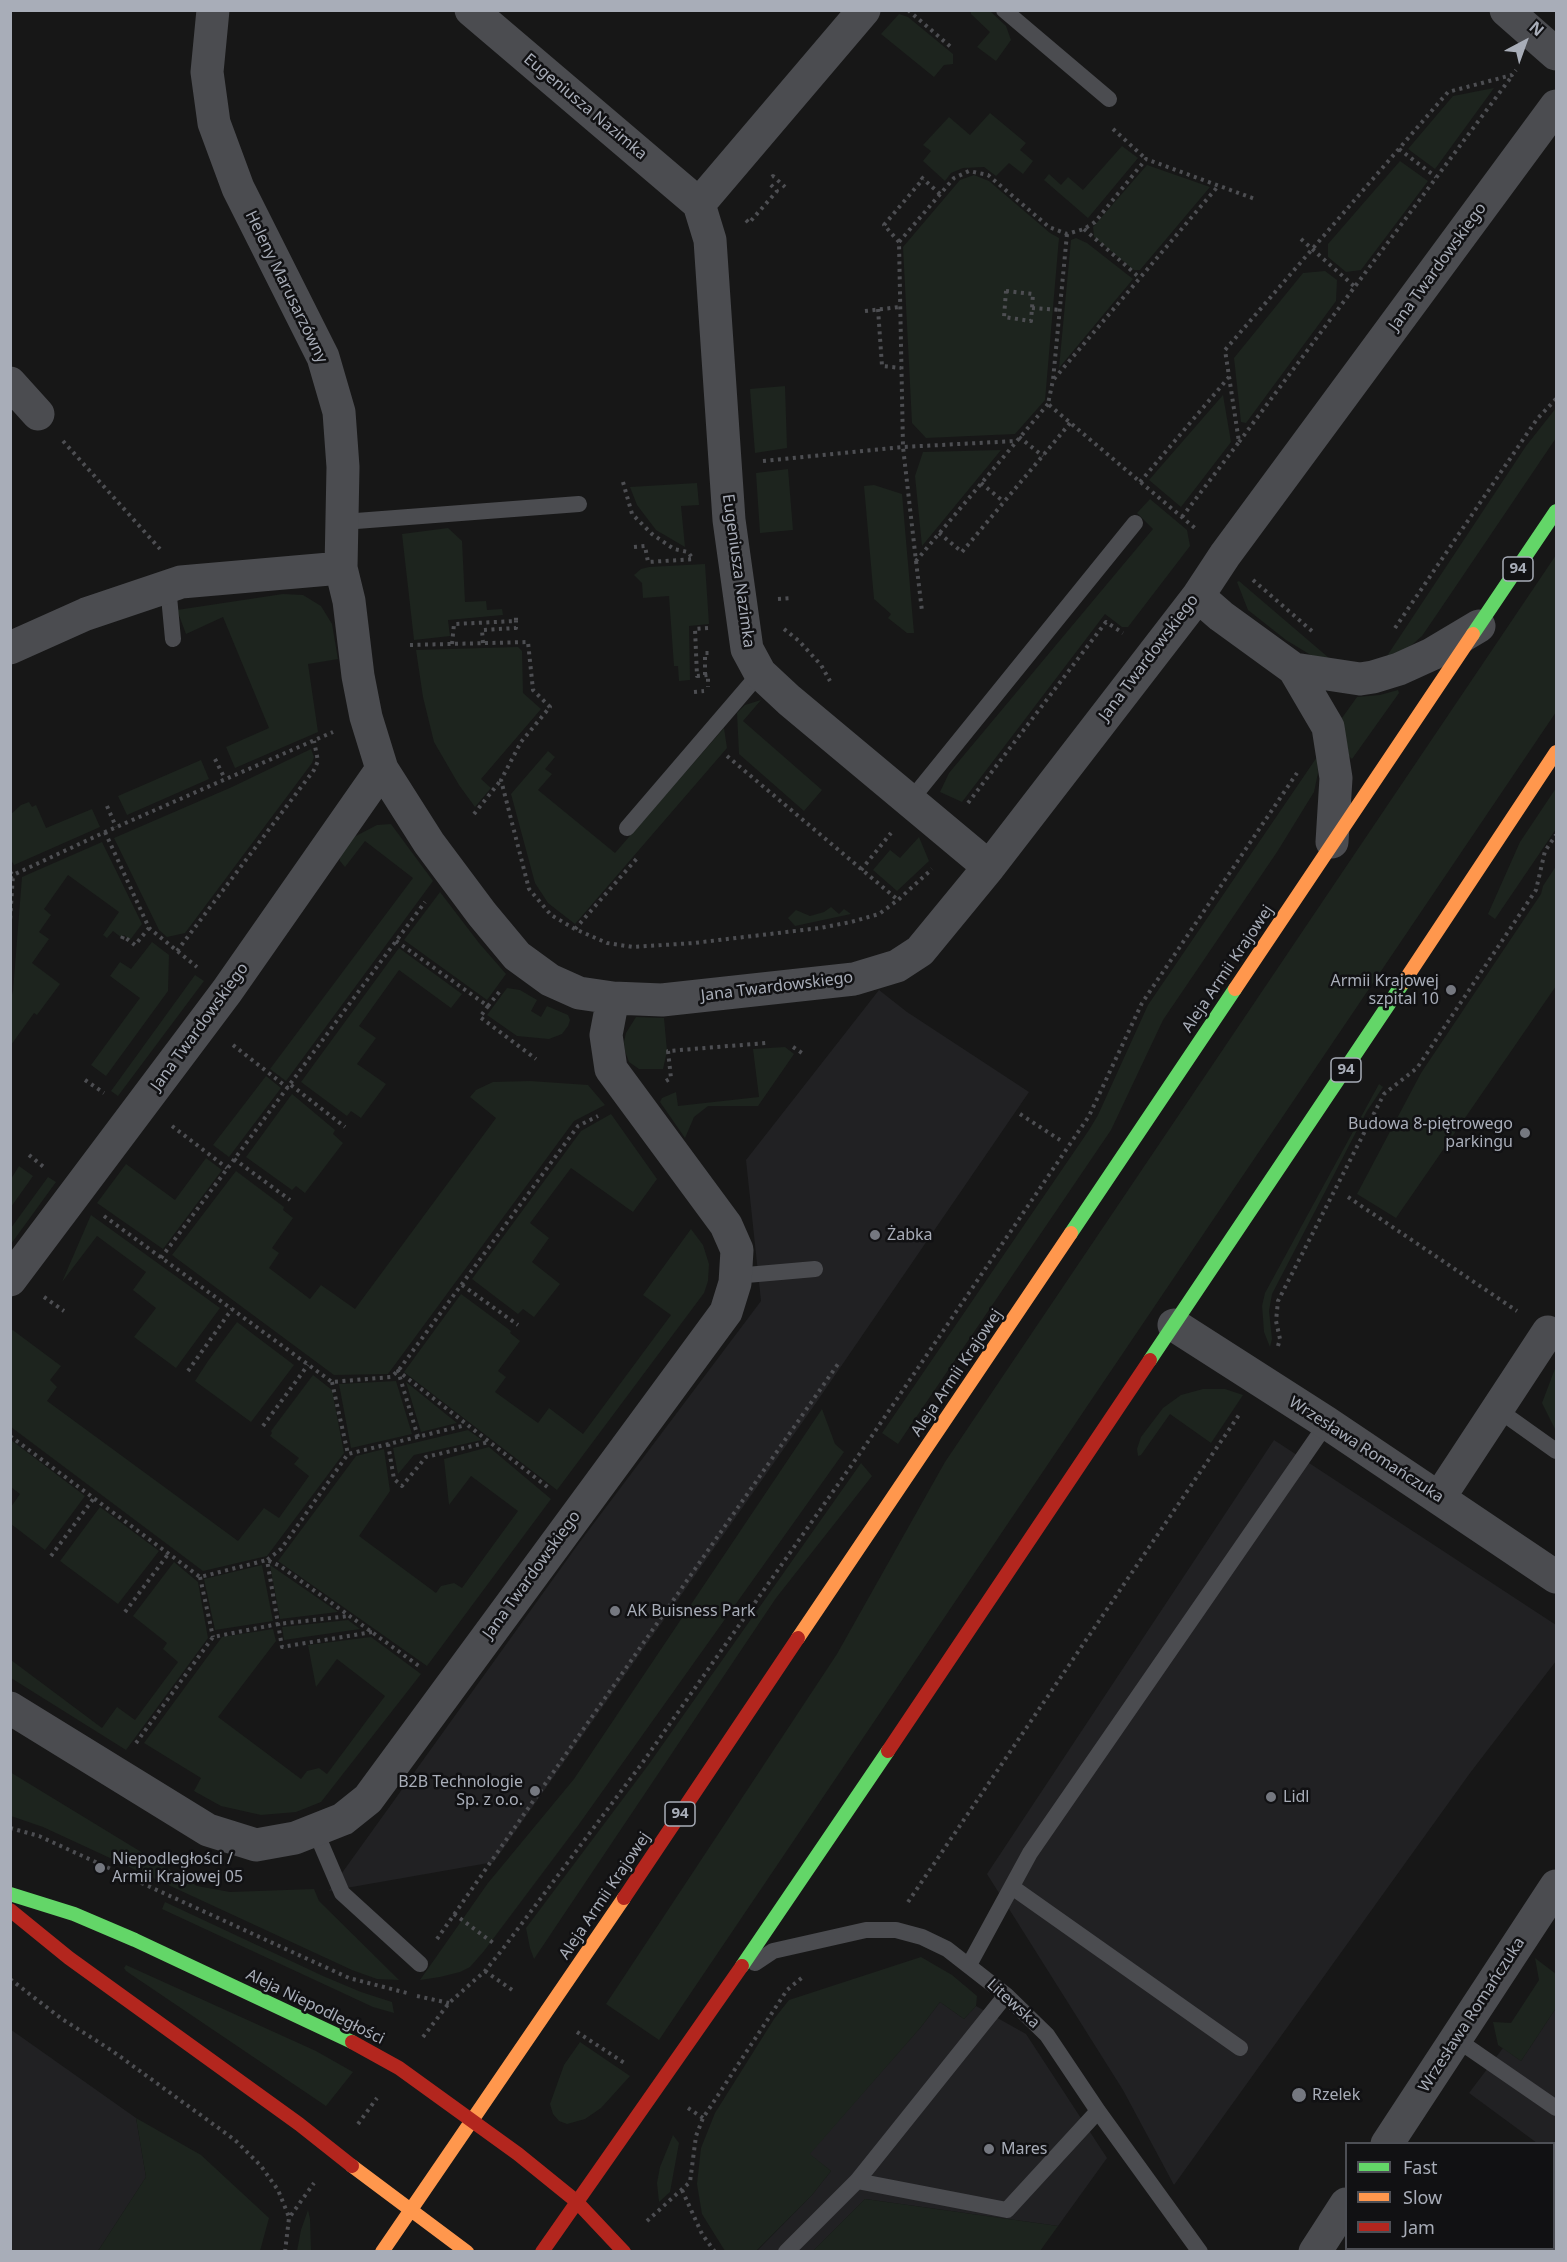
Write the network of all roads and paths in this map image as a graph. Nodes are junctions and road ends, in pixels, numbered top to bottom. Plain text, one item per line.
1 (213, 10) edge
2 (471, 10) edge
3 (864, 10) edge
4 (908, 10) edge
5 (1004, 10) edge
6 (1508, 11) edge
7 (1548, 46) edge
8 (952, 48) dead end
9 (1512, 75) junction
10 (1109, 99) dead end
11 (1557, 106) edge
12 (1127, 142) dead end
13 (1399, 149) junction
14 (1146, 159) junction
15 (1436, 177) junction
16 (1219, 185) junction
17 (785, 187) dead end
18 (940, 194) junction
19 (1255, 199) dead end
20 (699, 204) junction
21 (742, 217) dead end
22 (1084, 229) junction
23 (1067, 234) junction
24 (1301, 239) dead end
25 (899, 242) junction
26 (1311, 250) junction
27 (1140, 278) junction
28 (1355, 287) junction
29 (900, 307) junction
30 (1032, 308) junction
31 (878, 309) junction
32 (1060, 310) junction
33 (865, 311) dead end
34 (901, 368) junction
35 (1229, 377) junction
36 (1053, 380) junction
37 (10, 383) edge
38 (1557, 399) edge
39 (1048, 404) junction
40 (38, 414) joint
41 (1071, 423) junction
42 (1018, 439) junction
43 (1239, 442) junction
44 (903, 447) junction
45 (1043, 456) junction
46 (766, 460) dead end
47 (623, 482) dead end
48 (1140, 482) junction
49 (981, 483) junction
50 (1004, 502) junction
51 (579, 504) dead end
52 (1557, 511) edge
53 (1182, 517) junction
54 (343, 522) junction
55 (1135, 523) dead end
56 (939, 533) junction
57 (634, 547) dead end
58 (164, 554) dead end
59 (1225, 555) junction
60 (702, 558) dead end
61 (693, 559) junction
62 (916, 561) junction
63 (341, 568) junction
64 (168, 586) junction
65 (1198, 596) junction
66 (792, 598) dead end
67 (778, 607) dead end
68 (922, 611) dead end
69 (781, 621) dead end
70 (1479, 626) junction
71 (714, 627) dead end
72 (1392, 631) dead end
73 (1314, 633) dead end
74 (1127, 636) dead end
75 (173, 639) dead end
76 (483, 643) junction
77 (452, 644) junction
78 (410, 645) dead end
79 (10, 648) edge
80 (705, 665) dead end
81 (1294, 669) junction
82 (760, 673) junction
83 (705, 675) junction
84 (834, 687) dead end
85 (694, 692) dead end
86 (366, 717) junction
87 (1328, 727) junction
88 (314, 741) junction
89 (1557, 752) edge
90 (215, 759) dead end
91 (720, 764) dead end
92 (382, 769) junction
93 (225, 779) junction
94 (501, 780) junction
95 (910, 801) junction
96 (107, 806) dead end
97 (474, 814) dead end
98 (116, 827) junction
99 (627, 828) dead end
100 (105, 832) junction
101 (950, 834) junction
102 (1557, 835) edge
103 (1332, 842) junction
104 (644, 851) dead end
105 (989, 867) junction
106 (448, 870) junction
107 (861, 870) junction
108 (11, 875) edge
109 (898, 900) junction
110 (10, 921) edge
111 (149, 928) junction
112 (575, 929) junction
113 (122, 939) dead end
114 (177, 951) junction
115 (227, 991) junction
116 (613, 998) junction
117 (488, 1006) dead end
118 (766, 1043) dead end
119 (793, 1047) dead end
120 (802, 1053) dead end
121 (536, 1059) dead end
122 (268, 1072) dead end
123 (290, 1086) junction
124 (631, 1096) junction
125 (143, 1104) junction
126 (1020, 1114) dead end
127 (345, 1127) dead end
128 (1060, 1140) dead end
129 (29, 1155) dead end
130 (234, 1159) junction
131 (227, 1168) junction
132 (38, 1178) dead end
133 (1348, 1197) dead end
134 (290, 1200) dead end
135 (815, 1269) dead end
136 (735, 1276) junction
137 (10, 1280) edge
138 (462, 1285) junction
139 (40, 1293) dead end
140 (232, 1309) junction
141 (64, 1311) dead end
142 (518, 1325) dead end
143 (1174, 1325) junction
144 (1548, 1332) joint
145 (838, 1364) dead end
146 (308, 1365) junction
147 (188, 1371) dead end
148 (398, 1371) junction
149 (1261, 1381) junction
150 (332, 1382) junction
151 (1497, 1409) junction
152 (1327, 1423) junction
153 (466, 1425) junction
154 (263, 1426) dead end
155 (10, 1436) edge
156 (418, 1437) junction
157 (489, 1442) junction
158 (388, 1444) junction
159 (1557, 1451) edge
160 (348, 1454) junction
161 (94, 1498) junction
162 (1439, 1498) junction
163 (579, 1511) junction
164 (169, 1553) junction
165 (51, 1556) dead end
166 (267, 1560) junction
167 (200, 1577) junction
168 (1557, 1577) edge
169 (125, 1612) dead end
170 (349, 1616) junction
171 (278, 1624) junction
172 (373, 1632) junction
173 (213, 1637) junction
174 (420, 1667) dead end
175 (10, 1708) edge
176 (137, 1743) junction
177 (145, 1748) dead end
178 (115, 1773) junction
179 (10, 1828) edge
180 (315, 1830) junction
181 (1557, 1886) edge
182 (1012, 1887) junction
183 (10, 1894) edge
184 (10, 1910) edge
185 (454, 1914) junction
186 (888, 1930) junction
187 (496, 1945) dead end
188 (420, 1964) junction
189 (969, 1965) junction
190 (808, 1973) dead end
191 (734, 1976) junction
192 (10, 1979) edge
193 (401, 1992) junction
194 (1006, 1995) junction
195 (449, 2003) dead end
196 (545, 2012) junction
197 (1456, 2039) junction
198 (1240, 2048) dead end
199 (658, 2085) junction
200 (1557, 2108) edge
201 (1098, 2111) junction
202 (703, 2118) junction
203 (471, 2121) junction
204 (1388, 2142) edge
205 (857, 2181) junction
206 (682, 2190) junction
207 (576, 2201) junction
208 (1345, 2207) edge
209 (410, 2211) junction
210 (622, 2249) edge
211 (285, 2252) edge
212 (382, 2252) edge
213 (467, 2252) edge
214 (542, 2252) edge
215 (715, 2252) edge
216 (786, 2252) edge
217 (1200, 2252) edge
218 (1315, 2252) edge

1 - 54 street, Heleny Marusarzówny
2 - 20 street, Eugeniusza Nazimka
3 - 20 street
4 - 8 path
5 - 10 lane
6 - 7 street
7 - 9 path
9 - 13 path
9 - 15 path
11 - 59 street, Jana Twardowskiego
12 - 14 path
13 - 15 path
13 - 26 path
14 - 16 path
14 - 22 path
15 - 28 path
16 - 19 path
16 - 27 path
17 - 21 path
18 - 23 path
18 - 25 path
18 - 25 path
20 - 82 street, Eugeniusza Nazimka
22 - 23 path
22 - 27 path
23 - 32 path
24 - 26 path
25 - 29 path
26 - 28 path
26 - 35 path
27 - 36 path
28 - 43 path
29 - 31 path
29 - 34 path
30 - 30 path
30 - 32 path
31 - 33 path
31 - 34 path
32 - 36 path
34 - 44 path
35 - 43 path
35 - 48 path
36 - 39 path
37 - 40 street
38 - 72 path
39 - 41 path
39 - 42 path
40 - 58 path
41 - 45 path
41 - 48 path
42 - 44 path
42 - 45 path
42 - 49 path
43 - 53 path
44 - 46 path
44 - 62 path
45 - 50 path
47 - 61 path
48 - 53 path
49 - 50 path
49 - 56 path
50 - 56 path
51 - 54 lane
52 - 70 main road, Aleja Armii Krajowej / 94
53 - 59 path
54 - 63 street, Heleny Marusarzówny
55 - 95 lane
56 - 62 path
57 - 61 path
59 - 65 street, Jana Twardowskiego
59 - 73 path
60 - 61 path
62 - 68 path
63 - 64 street
63 - 86 street, Jana Twardowskiego
64 - 75 lane
64 - 79 street
65 - 81 street
65 - 105 street, Jana Twardowskiego
66 - 67 path
69 - 84 path
70 - 81 street
70 - 103 main road, Aleja Armii Krajowej / 94
71 - 83 path
74 - 101 path
76 - 77 path
76 - 77 path
76 - 94 path
77 - 78 path
80 - 83 path
81 - 87 street
82 - 95 street, Eugeniusza Nazimka
82 - 99 lane
83 - 85 path
86 - 88 path
86 - 92 street, Jana Twardowskiego
87 - 103 street
87 - 196 path
88 - 93 path
88 - 114 path
89 - 143 main road, 94
90 - 93 path
91 - 107 path
92 - 106 street, Jana Twardowskiego
92 - 115 street, Jana Twardowskiego
93 - 98 path
94 - 97 path
94 - 112 path
95 - 101 street, Eugeniusza Nazimka
95 - 107 path
96 - 98 path
98 - 100 path
100 - 108 path
100 - 111 path
101 - 105 street, Eugeniusza Nazimka
101 - 109 path
102 - 149 path
103 - 196 main road, Aleja Armii Krajowej / 94
104 - 112 path
105 - 116 street, Jana Twardowskiego
106 - 116 street, Jana Twardowskiego
106 - 123 path
107 - 109 path
108 - 110 path
109 - 112 path
111 - 113 path
111 - 114 path
114 - 115 path
115 - 125 street, Jana Twardowskiego
116 - 124 street, Jana Twardowskiego
117 - 121 path
118 - 124 path
119 - 120 path
122 - 123 path
123 - 127 path
123 - 130 path
124 - 136 street, Jana Twardowskiego
124 - 138 path
125 - 131 path
125 - 137 street, Jana Twardowskiego
126 - 128 path
129 - 132 path
130 - 131 path
130 - 134 path
131 - 140 path
133 - 144 path
135 - 136 lane
136 - 163 street, Jana Twardowskiego
138 - 142 path
138 - 148 path
139 - 141 path
140 - 146 path
140 - 147 path
143 - 149 street, Wrzesława Romańczuka
143 - 191 main road, 94
144 - 151 street
145 - 185 path
146 - 150 path
146 - 154 path
148 - 150 path
148 - 153 path
148 - 156 path
149 - 152 street, Wrzesława Romańczuka
149 - 186 path
150 - 160 path
151 - 159 lane
151 - 162 street
152 - 162 street, Wrzesława Romańczuka
152 - 182 lane
153 - 156 path
153 - 157 path
155 - 161 path
156 - 158 path
157 - 158 path
157 - 163 path
158 - 160 path
160 - 166 path
161 - 164 path
161 - 165 path
162 - 168 street, Wrzesława Romańczuka
163 - 180 street, Jana Twardowskiego
164 - 167 path
164 - 169 path
166 - 167 path
166 - 170 path
166 - 171 path
167 - 173 path
170 - 171 path
170 - 172 path
171 - 172 path
171 - 173 path
172 - 174 path
173 - 176 path
175 - 178 street, Jana Twardowskiego
176 - 177 path
176 - 178 path
178 - 180 street, Jana Twardowskiego
179 - 193 path
180 - 188 lane
181 - 197 street, Wrzesława Romańczuka
182 - 189 lane
182 - 198 lane
183 - 203 main road, Aleja Niepodległości
184 - 209 main road
185 - 187 path
185 - 188 path
186 - 189 lane, Litewska
186 - 191 lane, Litewska
188 - 193 path
189 - 194 lane, Litewska
190 - 202 path
191 - 199 main road, 94
192 - 211 path
193 - 195 path
194 - 201 lane, Litewska
194 - 205 lane
196 - 199 path
196 - 203 main road, Aleja Armii Krajowej / 94
197 - 200 lane
197 - 204 street, Wrzesława Romańczuka
199 - 202 path
199 - 207 main road, 94
201 - 205 lane
201 - 217 lane, Litewska
202 - 206 path
203 - 207 main road, Aleja Niepodległości
203 - 209 main road, Aleja Armii Krajowej / 94
205 - 216 lane
206 - 210 path
206 - 215 path
207 - 210 main road, Aleja Niepodległości
207 - 214 main road, 94
208 - 218 street
209 - 212 main road, Aleja Armii Krajowej / 94
209 - 213 main road

